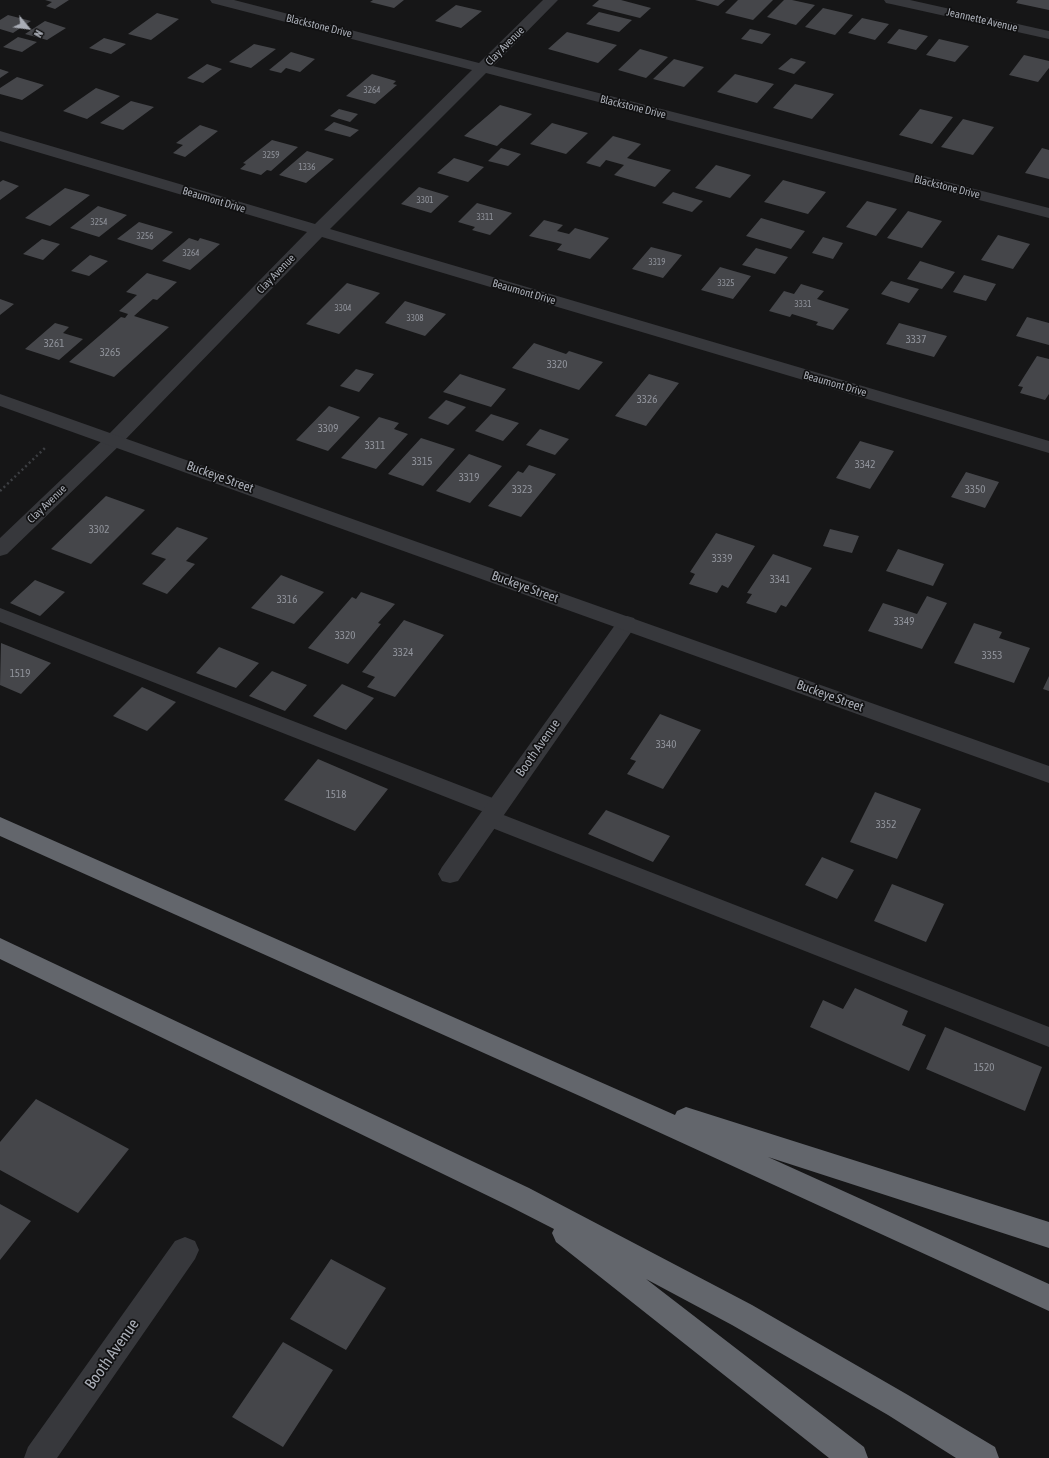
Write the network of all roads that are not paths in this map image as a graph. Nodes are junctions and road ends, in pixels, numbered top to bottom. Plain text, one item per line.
1 (217, 0) edge
2 (551, 0) edge
3 (891, 0) edge
4 (1049, 36) edge
5 (482, 68) junction
6 (0, 136) edge
7 (1049, 213) edge
8 (318, 231) junction
9 (0, 400) edge
10 (114, 440) junction
11 (1049, 448) edge
12 (0, 549) edge
13 (0, 615) edge
14 (627, 623) junction
15 (1049, 775) edge
16 (493, 813) junction
17 (0, 826) edge
18 (450, 874) dead end
19 (0, 948) edge
20 (1049, 1037) edge
21 (591, 1089) junction
22 (519, 1197) junction
23 (1049, 1235) edge
24 (185, 1250) dead end
25 (1049, 1298) edge
26 (39, 1458) edge
27 (853, 1458) edge
28 (984, 1458) edge

1 - 5 street, Blackstone Drive
2 - 5 street, Clay Avenue
3 - 4 street, Jeannette Avenue
5 - 7 street, Blackstone Drive
5 - 8 street, Clay Avenue
6 - 8 street, Beaumont Drive
8 - 10 street, Clay Avenue
8 - 11 street, Beaumont Drive
9 - 10 street, Buckeye Street
10 - 12 street, Clay Avenue
10 - 14 street, Buckeye Street
13 - 16 lane
14 - 15 street, Buckeye Street
14 - 16 street, Booth Avenue
16 - 18 street, Booth Avenue
16 - 20 lane
17 - 21 highway
19 - 22 highway
21 - 23 highway
21 - 25 highway
22 - 27 highway
22 - 28 highway
24 - 26 street, Booth Avenue

